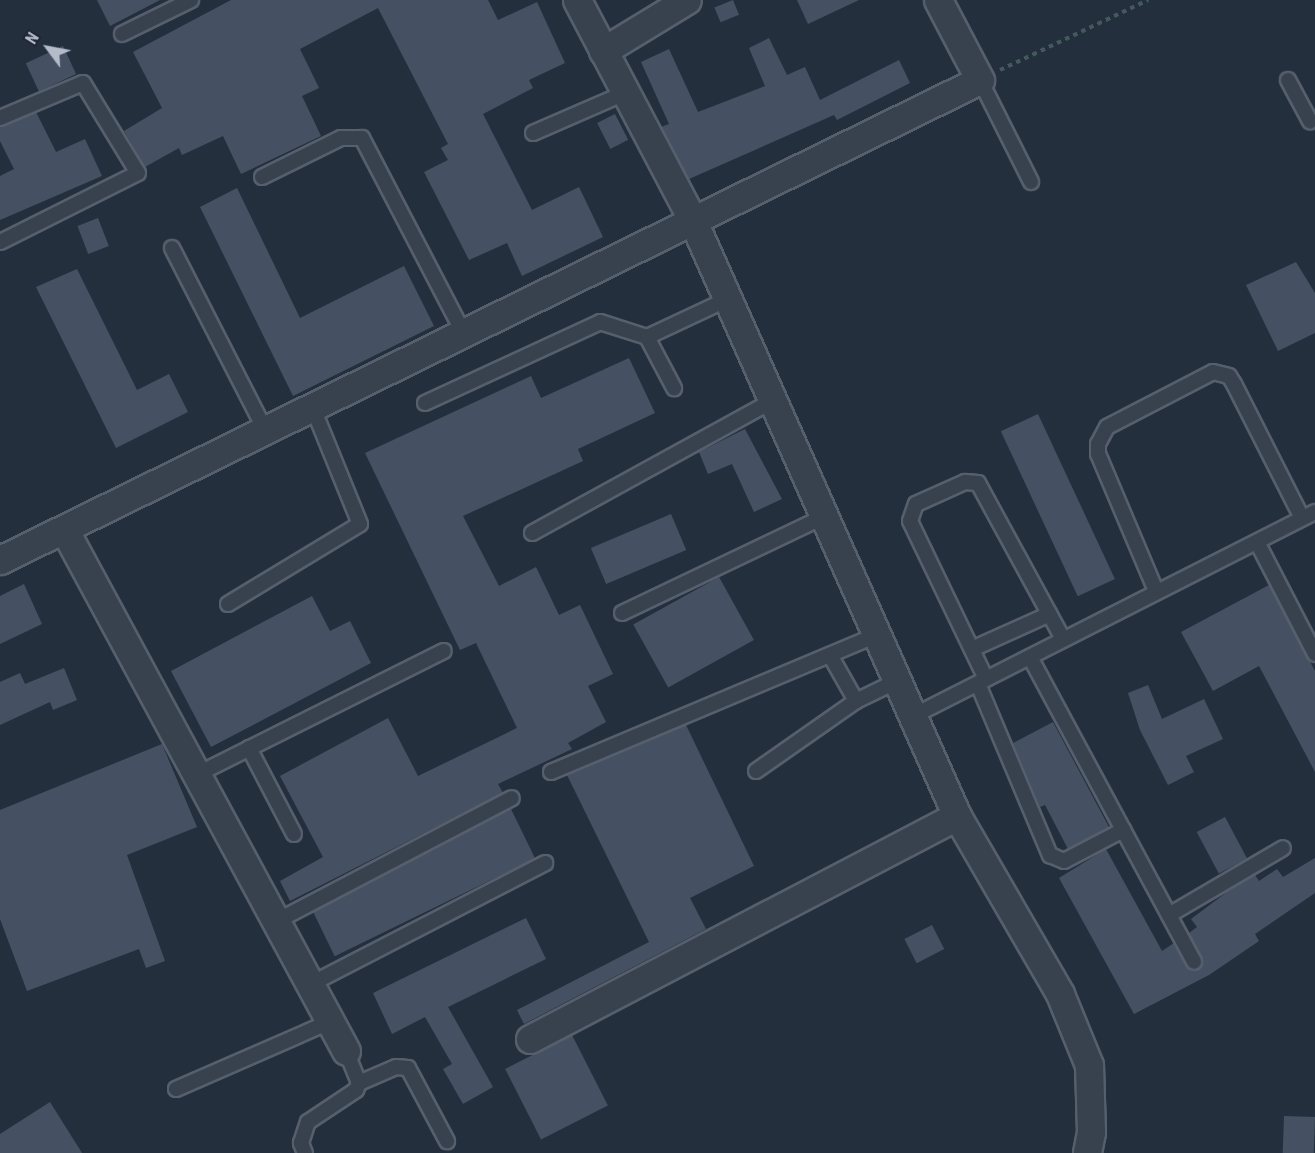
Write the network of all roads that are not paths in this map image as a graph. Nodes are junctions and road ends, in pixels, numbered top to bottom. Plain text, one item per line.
1 (191, 0) edge
2 (577, 0) edge
3 (687, 0) edge
4 (938, 0) edge
5 (122, 34) dead end
6 (603, 51) junction
7 (980, 80) junction
8 (1288, 80) dead end
9 (625, 93) junction
10 (0, 118) edge
11 (1313, 123) edge
12 (533, 133) dead end
13 (262, 177) dead end
14 (1031, 182) dead end
15 (693, 221) junction
16 (0, 242) edge
17 (172, 248) dead end
18 (728, 299) junction
19 (464, 334) junction
20 (647, 337) junction
21 (674, 388) dead end
22 (772, 401) junction
23 (425, 403) dead end
24 (313, 408) junction
25 (266, 432) junction
26 (1315, 512) edge
27 (823, 517) junction
28 (1302, 519) junction
29 (64, 531) junction
30 (532, 533) dead end
31 (1257, 542) junction
32 (0, 560) edge
33 (1156, 591) junction
34 (228, 604) dead end
35 (622, 614) dead end
36 (1050, 614) junction
37 (877, 635) junction
38 (1063, 639) junction
39 (972, 650) junction
40 (444, 651) dead end
41 (1315, 654) edge
42 (831, 655) junction
43 (1030, 657) junction
44 (897, 681) junction
45 (982, 681) junction
46 (856, 701) junction
47 (913, 716) junction
48 (249, 748) junction
49 (756, 771) dead end
50 (551, 772) dead end
51 (196, 775) junction
52 (512, 798) dead end
53 (957, 816) junction
54 (1123, 830) junction
55 (294, 834) dead end
56 (1283, 848) dead end
57 (545, 863) dead end
58 (1169, 915) junction
59 (275, 922) junction
60 (1194, 962) dead end
61 (309, 985) junction
62 (329, 1022) junction
63 (531, 1039) dead end
64 (346, 1051) joint
65 (359, 1083) junction
66 (176, 1089) dead end
67 (447, 1141) dead end
68 (304, 1153) edge
69 (1087, 1153) edge

1 - 5 lane
2 - 6 street
3 - 6 street
4 - 7 street
6 - 9 street
7 - 14 lane
7 - 15 street
8 - 11 lane
9 - 12 lane
9 - 15 street
10 - 16 lane
13 - 19 lane
15 - 18 street
15 - 19 street
17 - 25 lane
18 - 20 lane
18 - 22 street
19 - 24 street
20 - 21 lane
20 - 23 lane
22 - 27 street
22 - 30 lane
24 - 25 street
24 - 34 lane
25 - 29 street
26 - 28 lane
27 - 35 lane
27 - 37 street
28 - 31 lane
28 - 33 lane
29 - 32 street
29 - 51 street
31 - 33 lane
31 - 41 lane
33 - 38 lane
36 - 38 lane
36 - 39 lane
36 - 39 lane
37 - 42 lane
37 - 44 street
38 - 43 lane
39 - 45 lane
40 - 48 lane
42 - 46 lane
42 - 50 lane
43 - 45 lane
43 - 54 lane
44 - 46 lane
44 - 47 street
45 - 47 lane
45 - 54 lane
46 - 49 lane
47 - 53 street
48 - 51 lane
48 - 55 lane
51 - 59 street
52 - 59 lane
53 - 63 street
53 - 69 street
54 - 58 lane
56 - 58 lane
57 - 61 lane
58 - 60 lane
59 - 61 street
61 - 62 street
62 - 64 street
62 - 66 lane
64 - 65 lane
65 - 67 lane
65 - 68 lane

